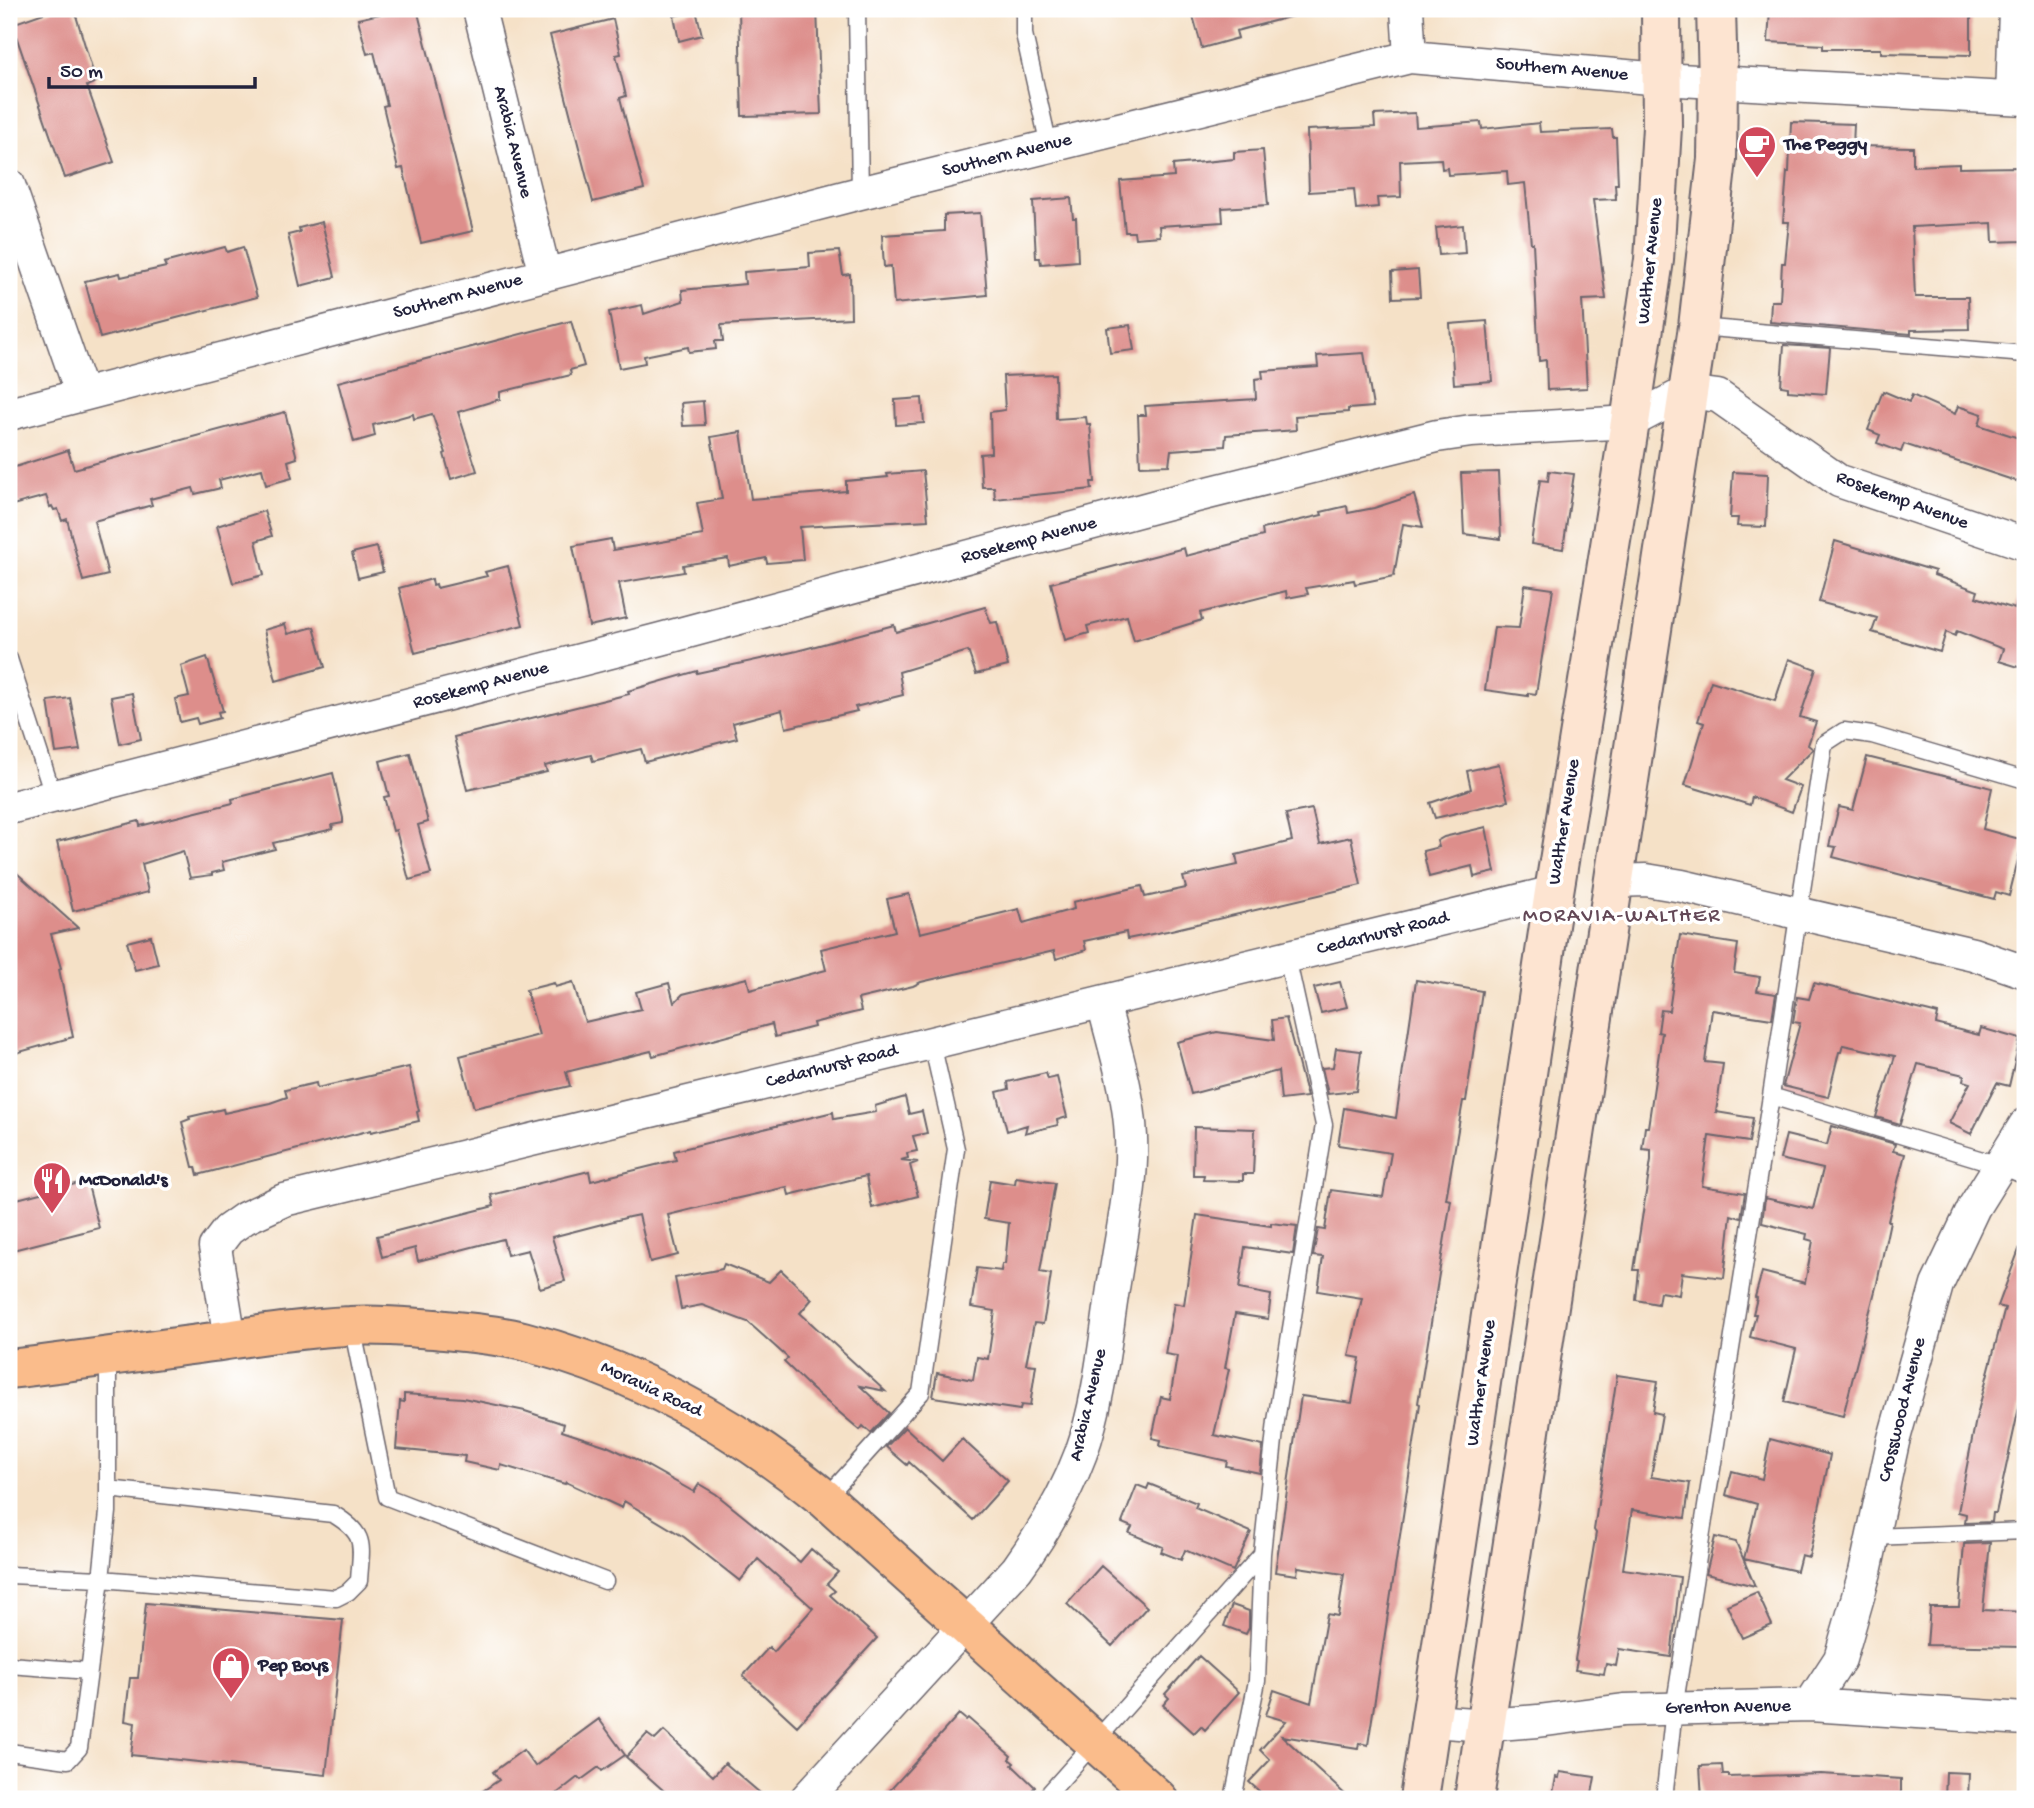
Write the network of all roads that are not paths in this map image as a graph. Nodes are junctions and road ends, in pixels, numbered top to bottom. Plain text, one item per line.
1 (479, 9) edge
2 (857, 9) edge
3 (1024, 9) edge
4 (1407, 9) edge
5 (1661, 9) edge
6 (1716, 9) edge
7 (2015, 9) edge
8 (1410, 57) junction
9 (1661, 79) junction
10 (1718, 82) junction
11 (2019, 98) edge
12 (1049, 146) junction
13 (9, 185) edge
14 (860, 193) junction
15 (545, 275) junction
16 (1698, 327) junction
17 (2025, 354) edge
18 (1687, 392) junction
19 (82, 395) junction
20 (9, 414) edge
21 (1630, 422) junction
22 (2025, 544) edge
23 (9, 659) edge
24 (13, 687) edge
25 (2025, 780) edge
26 (53, 795) junction
27 (9, 808) edge
28 (1613, 881) junction
29 (1554, 892) junction
30 (1797, 912) junction
31 (1287, 957) junction
32 (2025, 972) edge
33 (1103, 1002) junction
34 (932, 1043) junction
35 (1772, 1096) junction
36 (2025, 1125) edge
37 (2012, 1170) edge
38 (352, 1325) junction
39 (230, 1339) junction
40 (108, 1357) junction
41 (9, 1369) edge
42 (108, 1489) junction
43 (825, 1499) junction
44 (2025, 1531) edge
45 (1872, 1537) junction
46 (1262, 1554) junction
47 (9, 1575) edge
48 (101, 1578) junction
49 (605, 1581) dead end
50 (965, 1625) junction
51 (9, 1665) edge
52 (89, 1671) junction
53 (1810, 1705) junction
54 (1674, 1709) junction
55 (2025, 1719) edge
56 (1432, 1721) junction
57 (1486, 1725) junction
58 (1095, 1742) junction
59 (9, 1752) edge
60 (806, 1799) edge
61 (1044, 1799) edge
62 (1158, 1799) edge
63 (1233, 1799) edge
64 (1419, 1799) edge
65 (1474, 1799) edge
66 (1664, 1799) edge

1 - 15 street, Arabia Avenue
2 - 14 lane
3 - 12 lane
4 - 8 street
5 - 9 main road, Walther Avenue
6 - 10 main road
7 - 11 street
8 - 9 street, Southern Avenue
8 - 12 street, Southern Avenue
9 - 10 street, Southern Avenue
9 - 21 main road, Walther Avenue
10 - 11 street, Southern Avenue
10 - 16 main road
12 - 14 street, Southern Avenue
13 - 19 street
14 - 15 street, Southern Avenue
15 - 19 street, Southern Avenue
16 - 17 lane
16 - 18 main road
18 - 21 street, Rosekemp Avenue
18 - 22 street, Rosekemp Avenue
18 - 28 main road
19 - 20 street, Southern Avenue
21 - 26 street, Rosekemp Avenue
21 - 29 main road, Walther Avenue
23 - 24 lane
24 - 26 lane
25 - 30 lane
26 - 27 street, Rosekemp Avenue
28 - 29 main road
28 - 30 street
28 - 57 main road
29 - 31 street, Cedarhurst Road
29 - 56 main road, Walther Avenue
30 - 32 street
30 - 35 lane
31 - 33 street, Cedarhurst Road
31 - 46 lane
33 - 34 street, Cedarhurst Road
33 - 50 street, Arabia Avenue
34 - 39 street, Cedarhurst Road
34 - 43 lane
35 - 37 lane
35 - 54 lane
36 - 37 street, Crosswood Avenue
37 - 45 street, Crosswood Avenue
38 - 39 main road, Moravia Road
38 - 43 main road, Moravia Road
38 - 49 lane
39 - 40 main road, Moravia Road
40 - 41 main road, Moravia Road
40 - 42 lane
42 - 48 lane
42 - 48 lane
43 - 50 main road, Moravia Road
44 - 45 lane
45 - 53 street, Crosswood Avenue
46 - 58 lane
46 - 63 lane
47 - 48 lane
48 - 52 lane
50 - 58 main road, Moravia Road
50 - 60 street, Arabia Avenue
51 - 52 lane
52 - 59 lane
53 - 54 street, Grenton Avenue
53 - 55 street, Grenton Avenue
54 - 57 street, Grenton Avenue
54 - 66 lane
56 - 57 street, Grenton Avenue
56 - 64 main road, Walther Avenue
57 - 65 main road
58 - 61 lane
58 - 62 main road, Moravia Road

